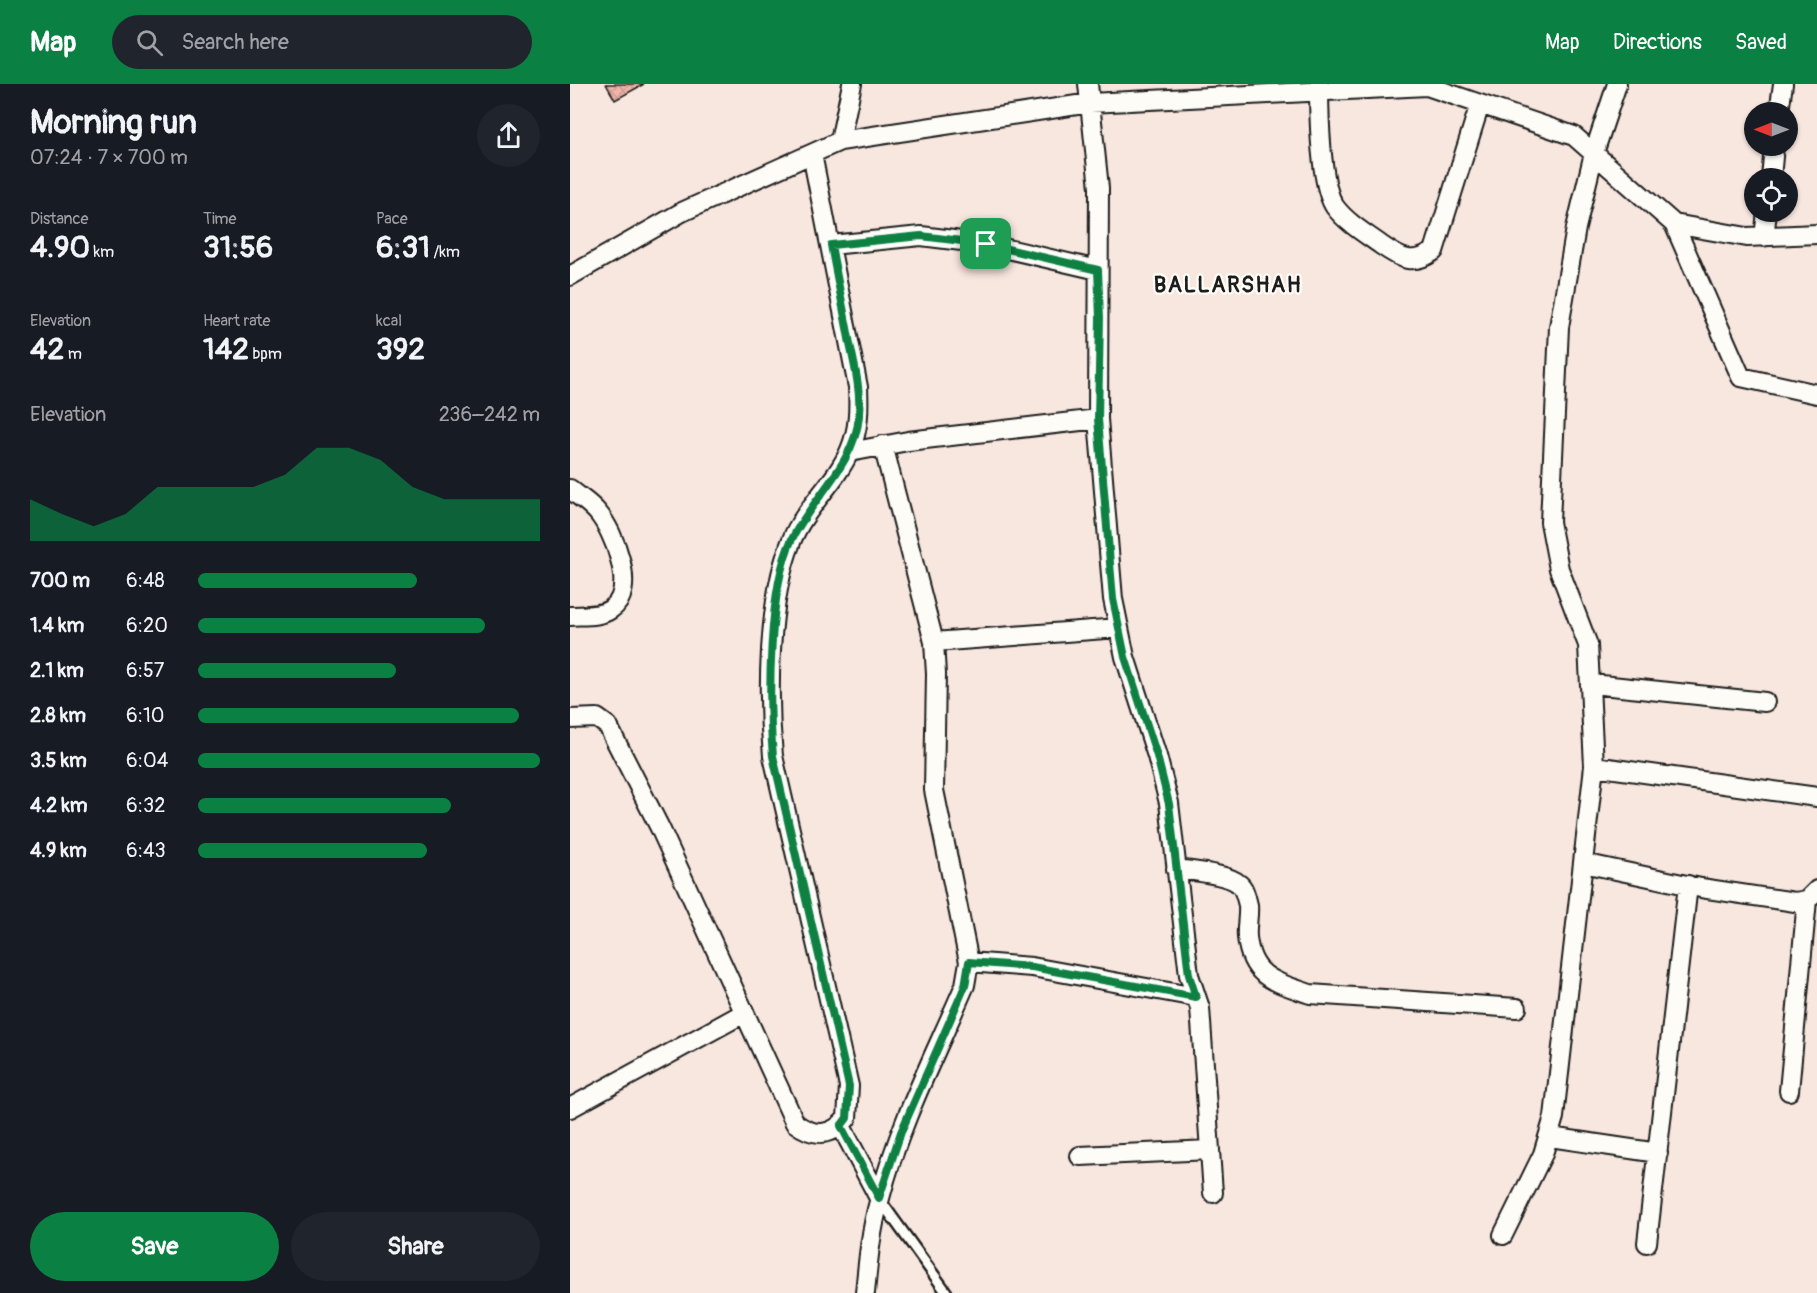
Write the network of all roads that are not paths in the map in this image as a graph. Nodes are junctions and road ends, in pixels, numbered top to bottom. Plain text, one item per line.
1 (852, 84) edge
2 (1088, 84) edge
3 (1617, 84) edge
4 (1783, 84) edge
5 (1428, 85) edge
6 (1319, 88) edge
7 (1780, 102) edge
8 (1090, 103) junction
9 (1480, 104) junction
10 (840, 141) junction
11 (1594, 153) junction
12 (812, 154) junction
13 (1766, 222) edge
14 (1674, 224) junction
15 (1817, 234) edge
16 (1764, 237) junction
17 (831, 245) junction
18 (1098, 270) junction
19 (570, 276) edge
20 (1817, 394) edge
21 (1098, 419) junction
22 (883, 445) junction
23 (850, 452) junction
24 (570, 489) edge
25 (570, 616) edge
26 (1119, 627) junction
27 (934, 642) junction
28 (1592, 684) junction
29 (1765, 702) dead end
30 (570, 719) edge
31 (1594, 766) junction
32 (1817, 797) edge
33 (1583, 863) junction
34 (1176, 869) junction
35 (1688, 885) junction
36 (1812, 895) edge
37 (969, 962) junction
38 (1196, 997) junction
39 (1517, 1008) dead end
40 (744, 1012) junction
41 (1789, 1090) dead end
42 (570, 1108) edge
43 (841, 1126) junction
44 (1550, 1137) junction
45 (1210, 1150) junction
46 (1658, 1152) junction
47 (1080, 1156) dead end
48 (1213, 1193) dead end
49 (879, 1198) junction
50 (1503, 1235) dead end
51 (1647, 1244) dead end
52 (865, 1293) edge
53 (947, 1293) edge

1 - 10 street
2 - 8 street
3 - 11 street
4 - 7 street
5 - 6 street
5 - 9 street
6 - 8 street
6 - 9 street
8 - 10 street
8 - 18 street
9 - 11 street
10 - 12 street
11 - 14 street
11 - 28 street
12 - 17 street
12 - 19 street
13 - 16 street
14 - 16 street
14 - 20 street
15 - 16 street
17 - 18 street
17 - 23 street
18 - 21 street
21 - 22 street
21 - 26 street
22 - 23 street
22 - 27 street
23 - 43 street
24 - 25 street
26 - 27 street
26 - 34 street
27 - 37 street
28 - 29 street
28 - 31 street
30 - 40 street
31 - 32 street
31 - 33 street
33 - 35 street
33 - 44 street
34 - 38 street
34 - 39 street
35 - 36 street
35 - 46 street
36 - 41 street
37 - 38 street
37 - 49 street
38 - 45 street
40 - 42 street
40 - 43 street
43 - 49 street
44 - 46 street
44 - 50 street
45 - 47 street
45 - 48 street
46 - 51 street
49 - 52 street
49 - 53 lane

